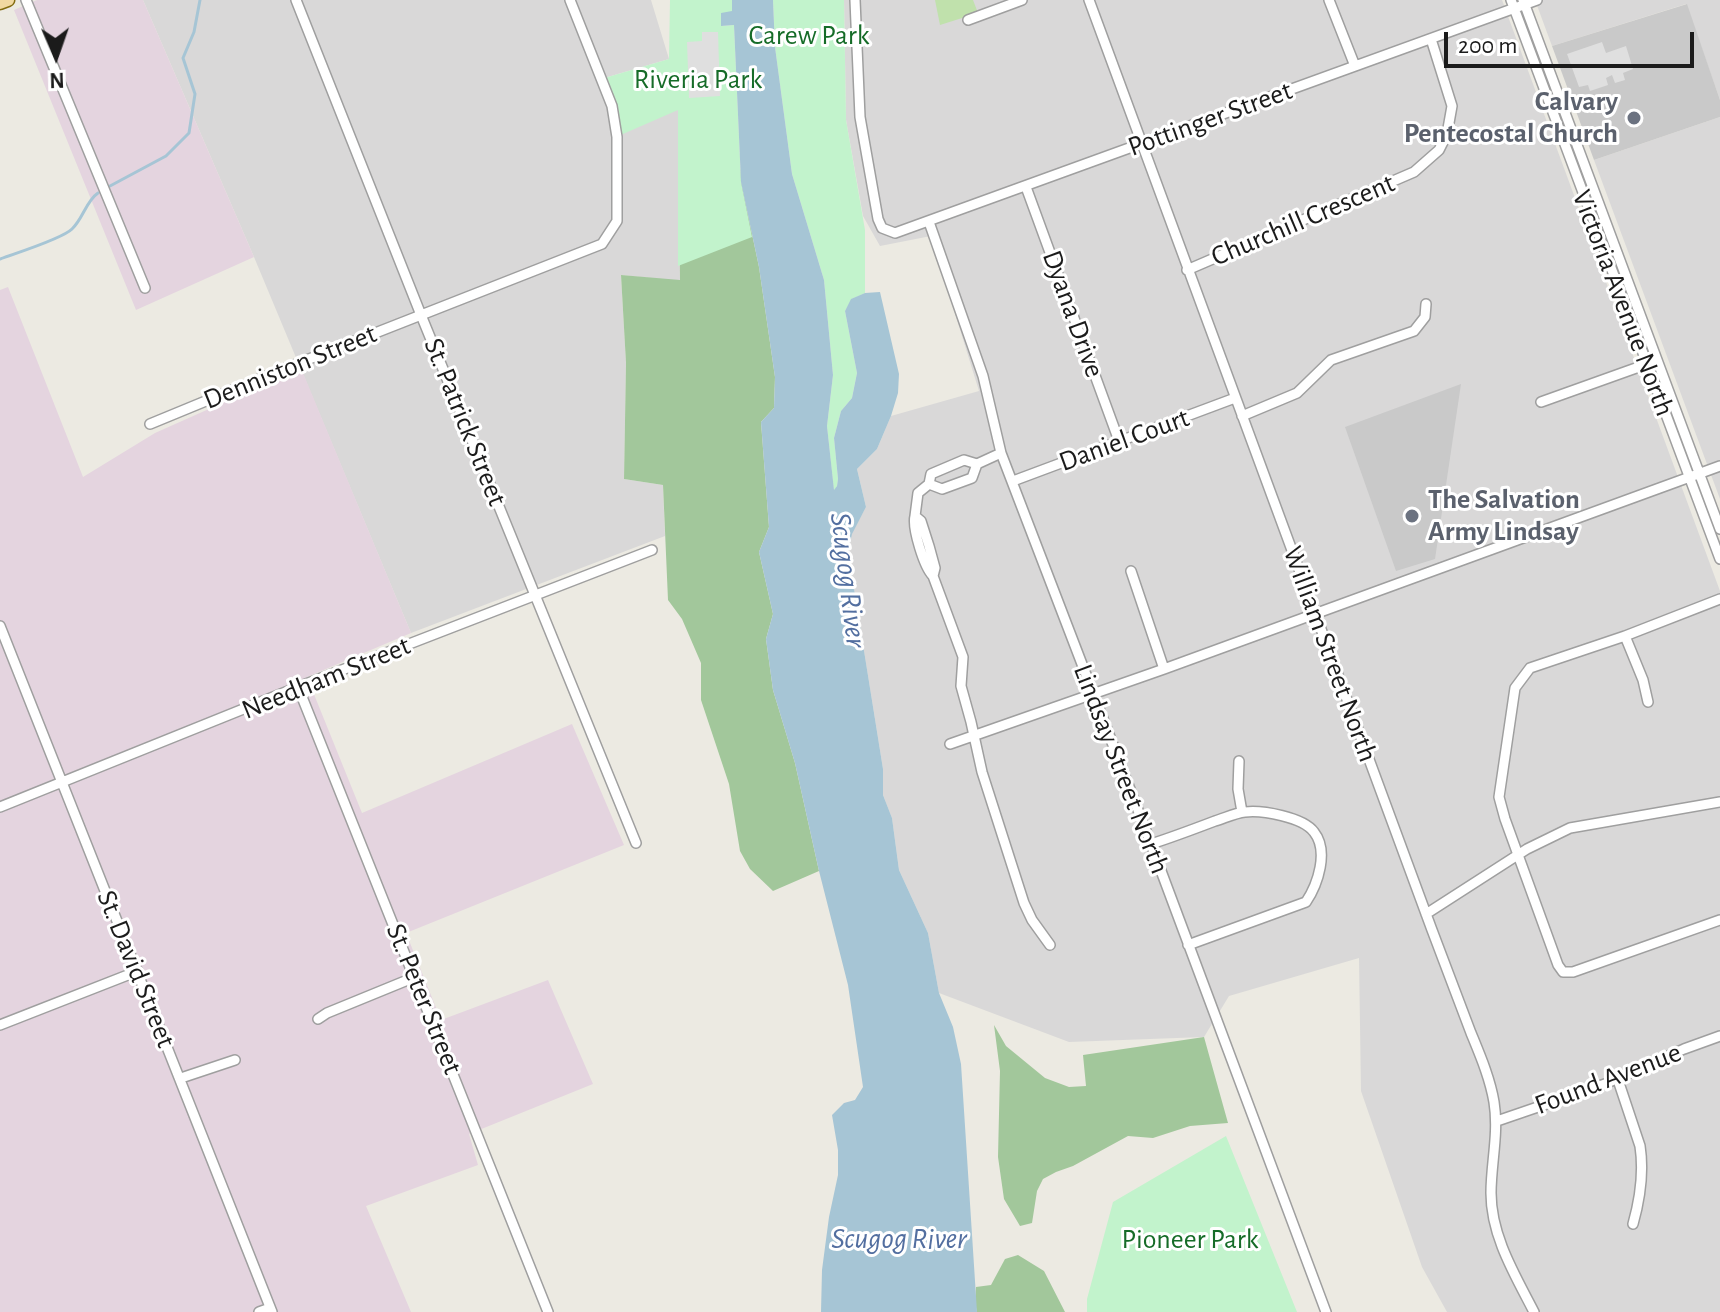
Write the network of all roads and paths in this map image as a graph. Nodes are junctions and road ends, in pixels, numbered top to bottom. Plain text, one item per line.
1 (8, 0) edge
2 (26, 0) edge
3 (296, 0) edge
4 (570, 0) edge
5 (855, 0) edge
6 (1022, 0) edge
7 (1089, 0) edge
8 (1329, 0) edge
9 (1537, 0) edge
10 (0, 3) edge
11 (1518, 3) edge
12 (968, 20) dead end
13 (1431, 39) junction
14 (1355, 66) junction
15 (1141, 144) junction
16 (1026, 187) junction
17 (929, 222) junction
18 (1187, 270) junction
19 (145, 288) dead end
20 (1426, 304) dead end
21 (421, 315) junction
22 (1652, 362) junction
23 (1235, 398) junction
24 (1541, 402) dead end
25 (1242, 416) junction
26 (150, 424) dead end
27 (1119, 441) junction
28 (1001, 453) junction
29 (977, 464) junction
30 (1720, 466) edge
31 (1699, 474) junction
32 (1688, 477) junction
33 (1013, 481) junction
34 (929, 484) junction
35 (1720, 529) edge
36 (652, 550) dead end
37 (1720, 559) edge
38 (1131, 571) dead end
39 (536, 596) junction
40 (1720, 599) edge
41 (1314, 614) junction
42 (0, 626) edge
43 (1625, 636) junction
44 (1164, 669) junction
45 (298, 687) junction
46 (1092, 694) junction
47 (1648, 702) dead end
48 (974, 735) junction
49 (950, 744) dead end
50 (1239, 761) dead end
51 (61, 783) junction
52 (1720, 802) edge
53 (0, 807) edge
54 (1242, 812) junction
55 (636, 843) dead end
56 (1151, 844) junction
57 (1518, 855) junction
58 (1426, 914) junction
59 (1720, 920) edge
60 (1050, 945) dead end
61 (1188, 945) junction
62 (138, 971) junction
63 (415, 977) junction
64 (318, 1019) dead end
65 (0, 1025) edge
66 (1720, 1036) edge
67 (235, 1060) dead end
68 (181, 1078) junction
69 (1618, 1080) junction
70 (1497, 1121) junction
71 (1633, 1224) dead end
72 (271, 1310) edge
73 (259, 1312) edge
74 (548, 1312) edge
75 (1326, 1312) edge
76 (1534, 1312) edge

1 - 10 main road
2 - 19 street
3 - 21 street, St. Patrick Street
4 - 21 street, Denniston Street
5 - 17 street, Pottinger Street
6 - 12 street
7 - 15 street, William Street North
8 - 14 street
9 - 11 street, Pottinger Street
11 - 13 street, Pottinger Street
11 - 22 street, Victoria Avenue North
13 - 14 street, Pottinger Street
13 - 18 street, Churchill Crescent
14 - 15 street, Pottinger Street
15 - 16 street, Pottinger Street
15 - 18 street, William Street North
16 - 17 street, Pottinger Street
16 - 27 street, Dyana Drive
17 - 28 street, Lindsay Street North
18 - 23 street, William Street North
20 - 25 street
21 - 26 street, Denniston Street
21 - 39 street, St. Patrick Street
22 - 24 street
22 - 31 street, Victoria Avenue North
22 - 32 street, Victoria Avenue North
23 - 25 street, William Street North
23 - 27 street, Daniel Court
25 - 41 street, William Street North
27 - 33 street, Daniel Court
28 - 29 street
28 - 33 street, Lindsay Street North
29 - 34 street
29 - 34 street
30 - 31 street
31 - 32 street
31 - 35 street, Victoria Avenue North
32 - 37 street, Victoria Avenue North
32 - 41 street
33 - 46 street, Lindsay Street North
34 - 48 street
36 - 39 street, Needham Street
38 - 44 street
39 - 45 street, Needham Street
39 - 55 street, St. Patrick Street
40 - 43 street
41 - 44 street
41 - 58 street, William Street North
42 - 51 street, St. David Street
43 - 47 street
43 - 57 street
44 - 46 street
45 - 51 street, Needham Street
45 - 63 street, St. Peter Street
46 - 48 street
46 - 56 street, Lindsay Street North
48 - 49 street
48 - 60 street
50 - 54 street
51 - 53 street, Needham Street
51 - 62 street, St. David Street
52 - 57 street
54 - 56 street
54 - 61 street
56 - 61 street, Lindsay Street North
57 - 58 street
57 - 59 street
58 - 70 street, William Street North
61 - 75 street, Lindsay Street North
62 - 65 street
62 - 68 street, St. David Street
63 - 64 street
63 - 74 street, St. Peter Street
66 - 69 street, Found Avenue
67 - 68 street
68 - 72 street, St. David Street
69 - 70 street, Found Avenue
69 - 71 street
70 - 76 street, William Street North
72 - 73 street

